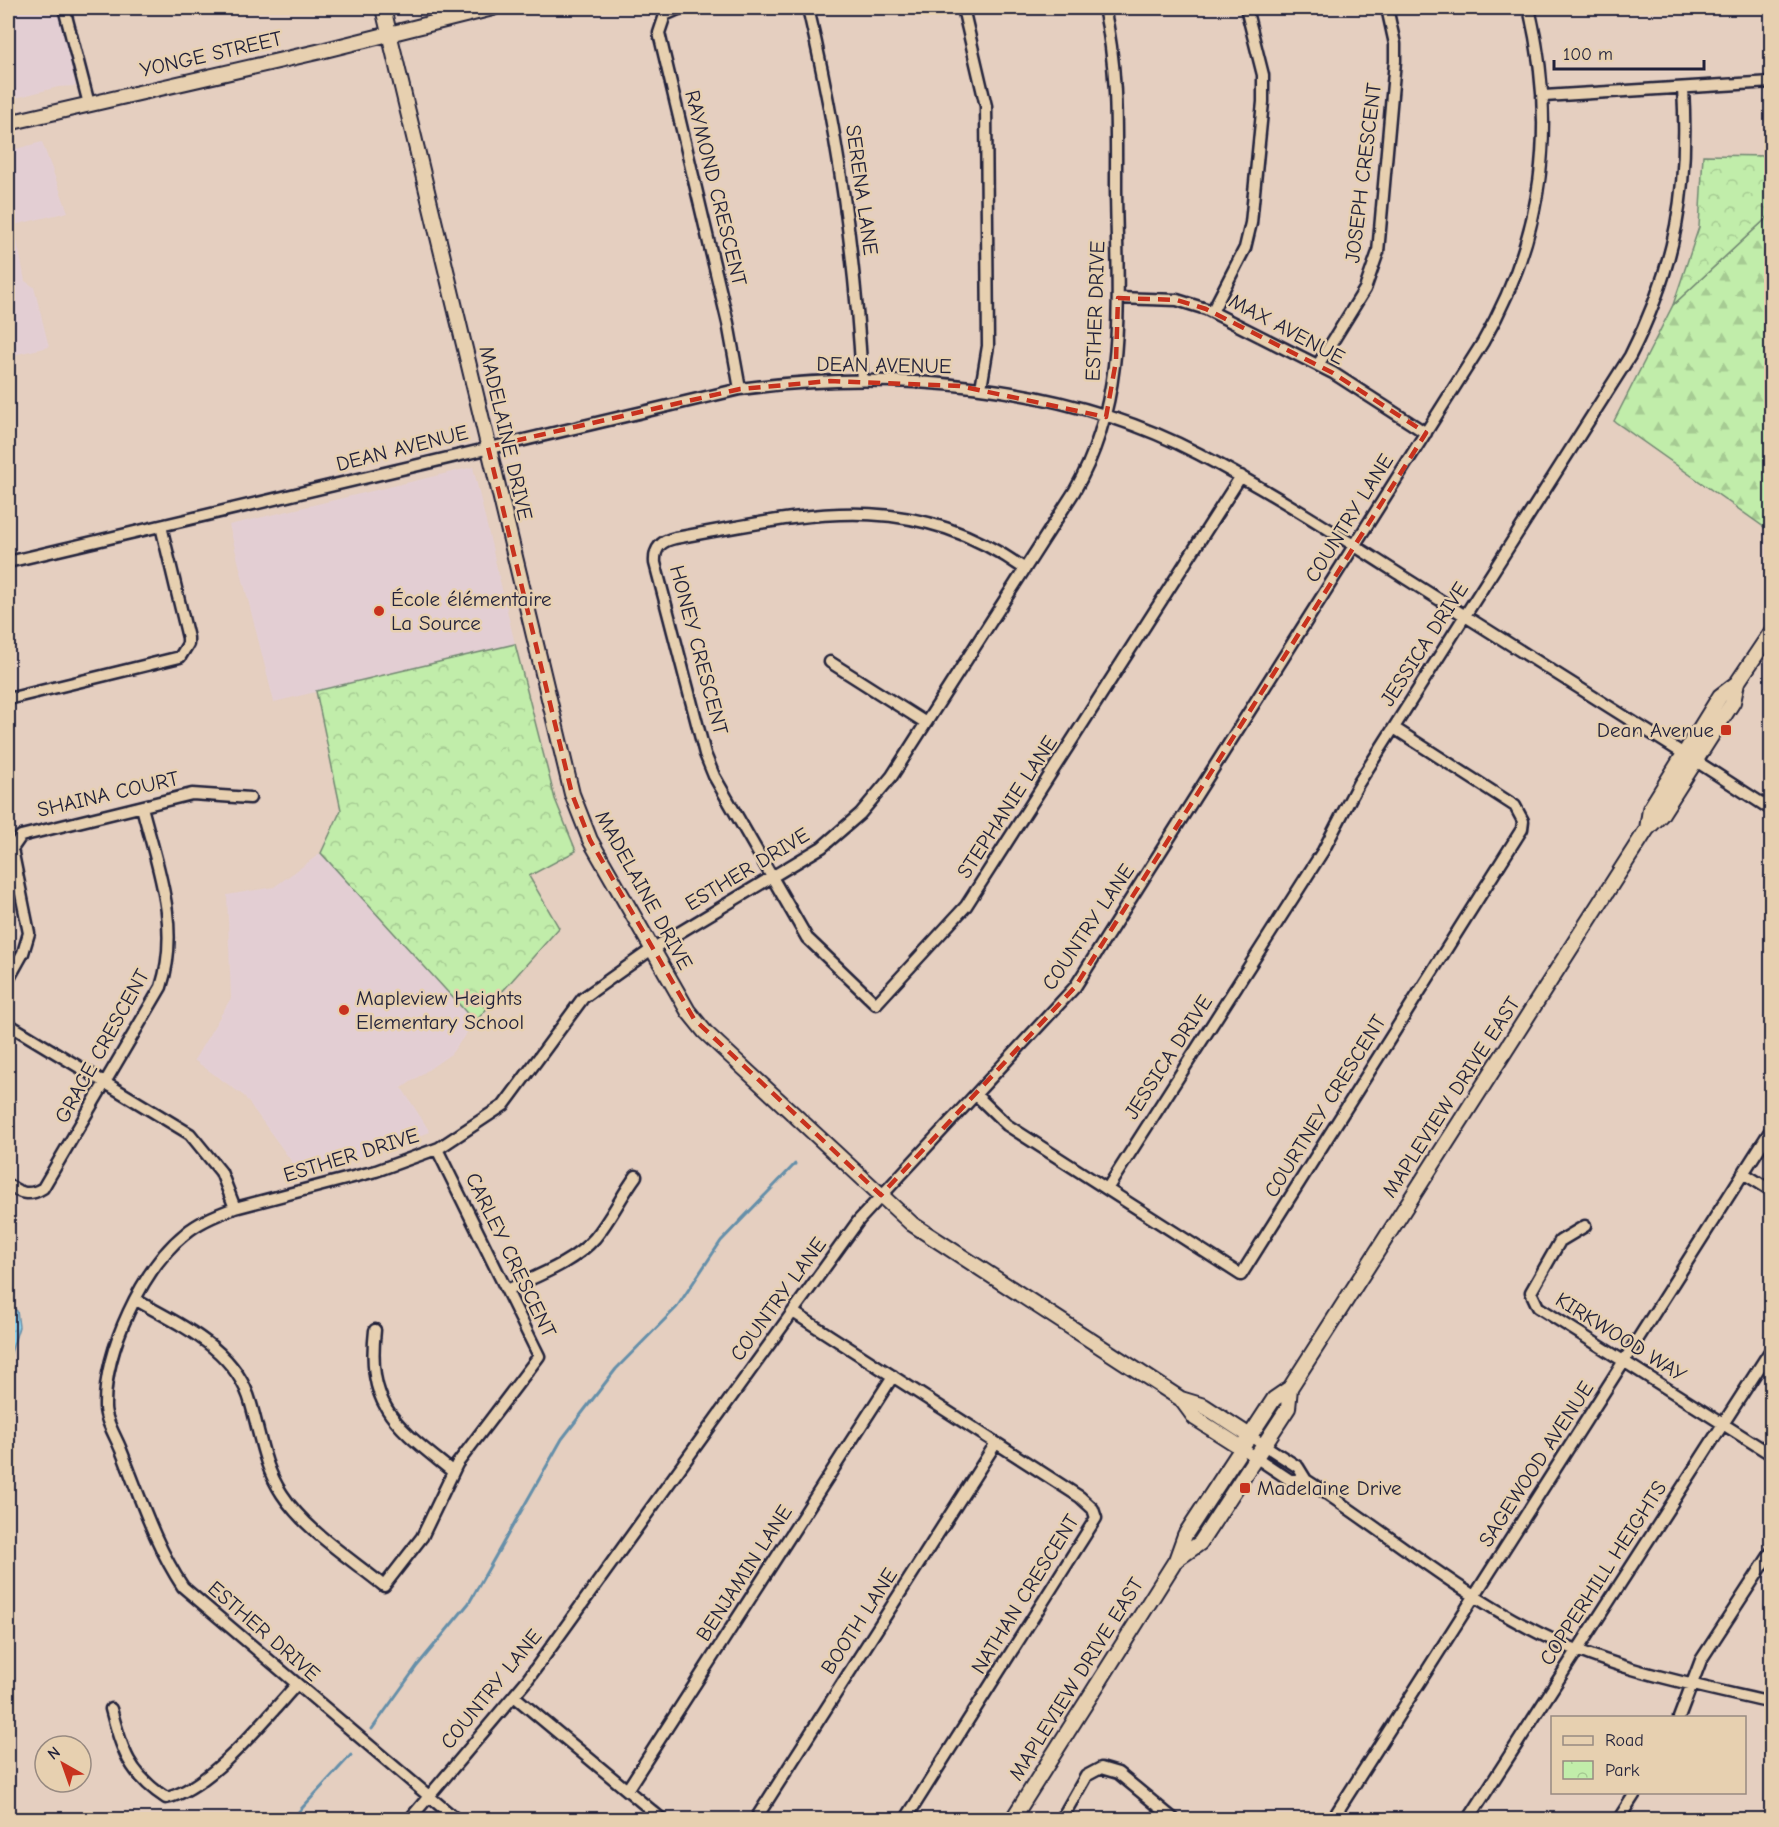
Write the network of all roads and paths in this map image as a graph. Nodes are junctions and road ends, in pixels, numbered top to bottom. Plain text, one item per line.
1 (64, 8) edge
2 (382, 8) edge
3 (493, 8) edge
4 (681, 8) edge
5 (808, 8) edge
6 (963, 8) edge
7 (1104, 8) edge
8 (1246, 8) edge
9 (1387, 8) edge
10 (1529, 8) edge
11 (389, 33) junction
12 (1772, 82) edge
13 (1683, 88) junction
14 (1544, 96) junction
15 (89, 104) junction
16 (8, 123) edge
17 (1118, 298) junction
18 (1212, 312) junction
19 (1318, 365) junction
20 (862, 380) junction
21 (981, 388) junction
22 (740, 389) junction
23 (1106, 417) junction
24 (1426, 433) junction
25 (488, 447) junction
26 (1241, 476) junction
27 (161, 526) junction
28 (1354, 546) junction
29 (8, 562) edge
30 (1025, 569) junction
31 (1465, 616) junction
32 (1772, 631) edge
33 (830, 662) dead end
34 (8, 699) edge
35 (927, 723) junction
36 (1394, 728) junction
37 (1690, 757) junction
38 (250, 798) dead end
39 (142, 807) junction
40 (1772, 810) edge
41 (772, 878) junction
42 (652, 949) junction
43 (8, 980) edge
44 (8, 1024) edge
45 (106, 1082) junction
46 (976, 1095) junction
47 (1772, 1128) edge
48 (437, 1149) junction
49 (1743, 1173) junction
50 (636, 1176) dead end
51 (8, 1185) edge
52 (1107, 1189) junction
53 (1772, 1191) edge
54 (881, 1195) junction
55 (235, 1208) junction
56 (1585, 1226) dead end
57 (507, 1290) junction
58 (136, 1300) junction
59 (793, 1312) junction
60 (375, 1330) dead end
61 (1772, 1348) edge
62 (1625, 1361) junction
63 (893, 1376) junction
64 (1290, 1388) junction
65 (1181, 1399) junction
66 (1722, 1424) junction
67 (1250, 1436) junction
68 (996, 1443) junction
69 (1264, 1445) junction
70 (1242, 1448) junction
71 (1772, 1455) edge
72 (1256, 1457) junction
73 (453, 1472) junction
74 (1306, 1480) junction
75 (1772, 1551) edge
76 (1176, 1560) junction
77 (1476, 1595) junction
78 (1577, 1650) junction
79 (297, 1684) junction
80 (1692, 1684) junction
81 (514, 1696) junction
82 (1772, 1703) edge
83 (111, 1709) dead end
84 (1680, 1716) edge
85 (627, 1790) junction
86 (1635, 1794) edge
87 (428, 1797) junction
88 (409, 1820) edge
89 (457, 1820) edge
90 (663, 1820) edge
91 (755, 1820) edge
92 (905, 1820) edge
93 (1012, 1820) edge
94 (1060, 1820) edge
95 (1175, 1820) edge
96 (1332, 1820) edge
97 (1468, 1820) edge
98 (1618, 1820) edge

1 - 15 street
2 - 11 main road, MADELAINE DRIVE
3 - 11 main road, YONGE STREET
4 - 22 street, RAYMOND CRESCENT
5 - 20 street, SERENA LANE
6 - 21 street
7 - 17 street, ESTHER DRIVE
8 - 18 street
9 - 19 street, JOSEPH CRESCENT
10 - 14 street, COUNTRY LANE
11 - 15 main road, YONGE STREET
11 - 25 main road, MADELAINE DRIVE
12 - 13 street
13 - 14 street
13 - 31 street, JESSICA DRIVE
14 - 24 street, COUNTRY LANE
15 - 16 main road, YONGE STREET
17 - 18 street, MAX AVENUE
17 - 23 street, ESTHER DRIVE
18 - 19 street, MAX AVENUE
19 - 24 street, MAX AVENUE
20 - 21 street, DEAN AVENUE
20 - 22 street, DEAN AVENUE
21 - 23 street, DEAN AVENUE
22 - 25 street, DEAN AVENUE
23 - 26 street, DEAN AVENUE
23 - 30 street, ESTHER DRIVE
24 - 28 street, COUNTRY LANE
25 - 27 street, DEAN AVENUE
25 - 42 main road, MADELAINE DRIVE
26 - 28 street, DEAN AVENUE
26 - 41 street, STEPHANIE LANE
27 - 29 street, DEAN AVENUE
27 - 34 street
28 - 31 street, DEAN AVENUE
28 - 46 street, COUNTRY LANE
30 - 35 street, ESTHER DRIVE
30 - 41 street, HONEY CRESCENT
31 - 36 street, JESSICA DRIVE
31 - 37 street, DEAN AVENUE
32 - 37 main road, MAPLEVIEW DRIVE EAST
33 - 35 street
35 - 41 street, ESTHER DRIVE
36 - 52 street, JESSICA DRIVE
36 - 52 street, COURTNEY CRESCENT
37 - 40 street, DEAN AVENUE
37 - 64 main road, MAPLEVIEW DRIVE EAST
38 - 39 street, SHAINA COURT
39 - 43 street, SHAINA COURT
39 - 45 street, GRACE CRESCENT
41 - 42 street, ESTHER DRIVE
42 - 48 street, ESTHER DRIVE
42 - 54 main road, MADELAINE DRIVE
44 - 45 street
45 - 51 street, GRACE CRESCENT
45 - 55 street
46 - 52 street, COURTNEY CRESCENT
46 - 54 street, COUNTRY LANE
47 - 49 street, SAGEWOOD AVENUE
48 - 55 street, ESTHER DRIVE
48 - 57 street, CARLEY CRESCENT
49 - 53 street
49 - 62 street, SAGEWOOD AVENUE
50 - 57 street
54 - 59 street, COUNTRY LANE
54 - 65 main road, MADELAINE DRIVE
55 - 58 street, ESTHER DRIVE
56 - 62 street, KIRKWOOD WAY
57 - 73 street, CARLEY CRESCENT
58 - 73 street, CARLEY CRESCENT
58 - 79 street, ESTHER DRIVE
59 - 63 street, NATHAN CRESCENT
59 - 81 street, COUNTRY LANE
60 - 73 street
61 - 66 street, COPPERHILL HEIGHTS
62 - 66 street, KIRKWOOD WAY
62 - 77 street, SAGEWOOD AVENUE
63 - 68 street, NATHAN CRESCENT
63 - 85 street, BENJAMIN LANE
64 - 67 main road, MAPLEVIEW DRIVE EAST
64 - 69 main road, MAPLEVIEW DRIVE EAST
65 - 67 main road, MADELAINE DRIVE
65 - 70 main road, MADELAINE DRIVE
66 - 71 street, KIRKWOOD WAY
66 - 78 street, COPPERHILL HEIGHTS
67 - 69 street, MADELAINE DRIVE
67 - 70 main road, MAPLEVIEW DRIVE EAST
68 - 91 street, BOOTH LANE
68 - 92 street, NATHAN CRESCENT
69 - 72 main road, MAPLEVIEW DRIVE EAST
69 - 74 street, MADELAINE DRIVE
70 - 72 street, MADELAINE DRIVE
70 - 76 main road, MAPLEVIEW DRIVE EAST
72 - 74 street, MADELAINE DRIVE
72 - 76 main road, MAPLEVIEW DRIVE EAST
74 - 77 street, MADELAINE DRIVE
75 - 80 street
76 - 93 main road, MAPLEVIEW DRIVE EAST
77 - 78 street, MADELAINE DRIVE
77 - 96 street, SAGEWOOD AVENUE
78 - 80 street, MADELAINE DRIVE
78 - 97 street, COPPERHILL HEIGHTS
79 - 83 street
79 - 87 street, ESTHER DRIVE
80 - 82 street, MADELAINE DRIVE
80 - 84 street
81 - 85 street
81 - 87 street, COUNTRY LANE
85 - 90 street
86 - 98 street
87 - 88 street, COUNTRY LANE
87 - 89 street, ESTHER DRIVE
94 - 95 street

